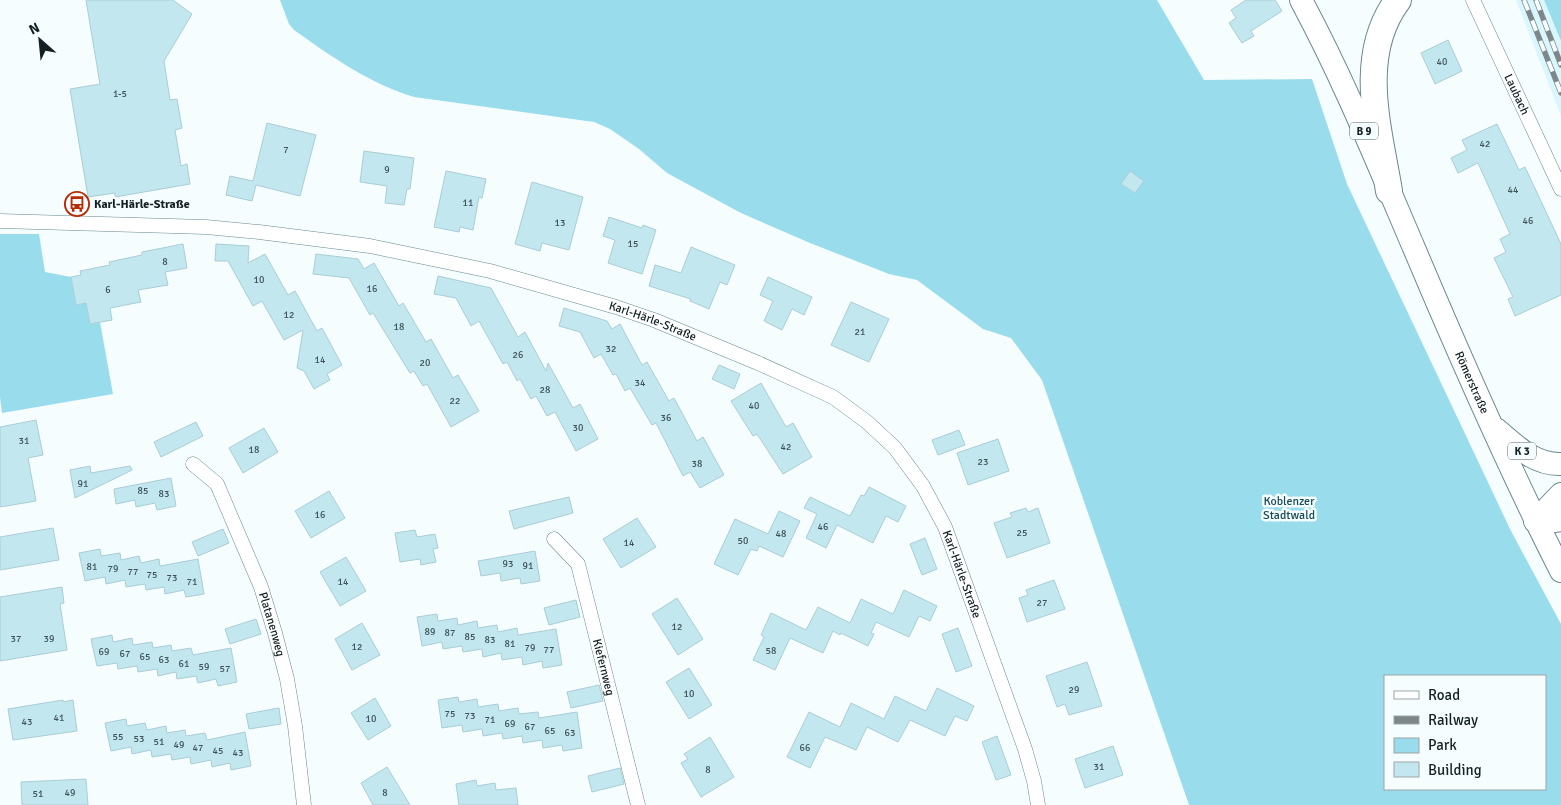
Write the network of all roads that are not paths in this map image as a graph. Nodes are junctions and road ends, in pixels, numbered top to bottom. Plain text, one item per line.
1 (1301, 0) edge
2 (1398, 0) edge
3 (1473, 0) edge
4 (1561, 189) edge
5 (1390, 191) junction
6 (0, 221) edge
7 (1490, 423) junction
8 (193, 464) dead end
9 (1561, 464) edge
10 (1561, 494) edge
11 (1535, 520) junction
12 (1561, 520) edge
13 (554, 539) dead end
14 (1561, 571) edge
15 (304, 805) edge
16 (638, 805) edge
17 (1038, 805) edge

1 - 5 main road, B 9
2 - 5 highway
3 - 4 street, Laubach
5 - 7 main road, Römerstraße / B 9
6 - 17 street, Karl-Härle-Straße
7 - 9 main road, K 3
7 - 11 main road, Römerstraße
8 - 15 street, Platanenweg
10 - 11 main road
11 - 12 main road
11 - 14 main road, Römerstraße
13 - 16 street, Kiefernweg

